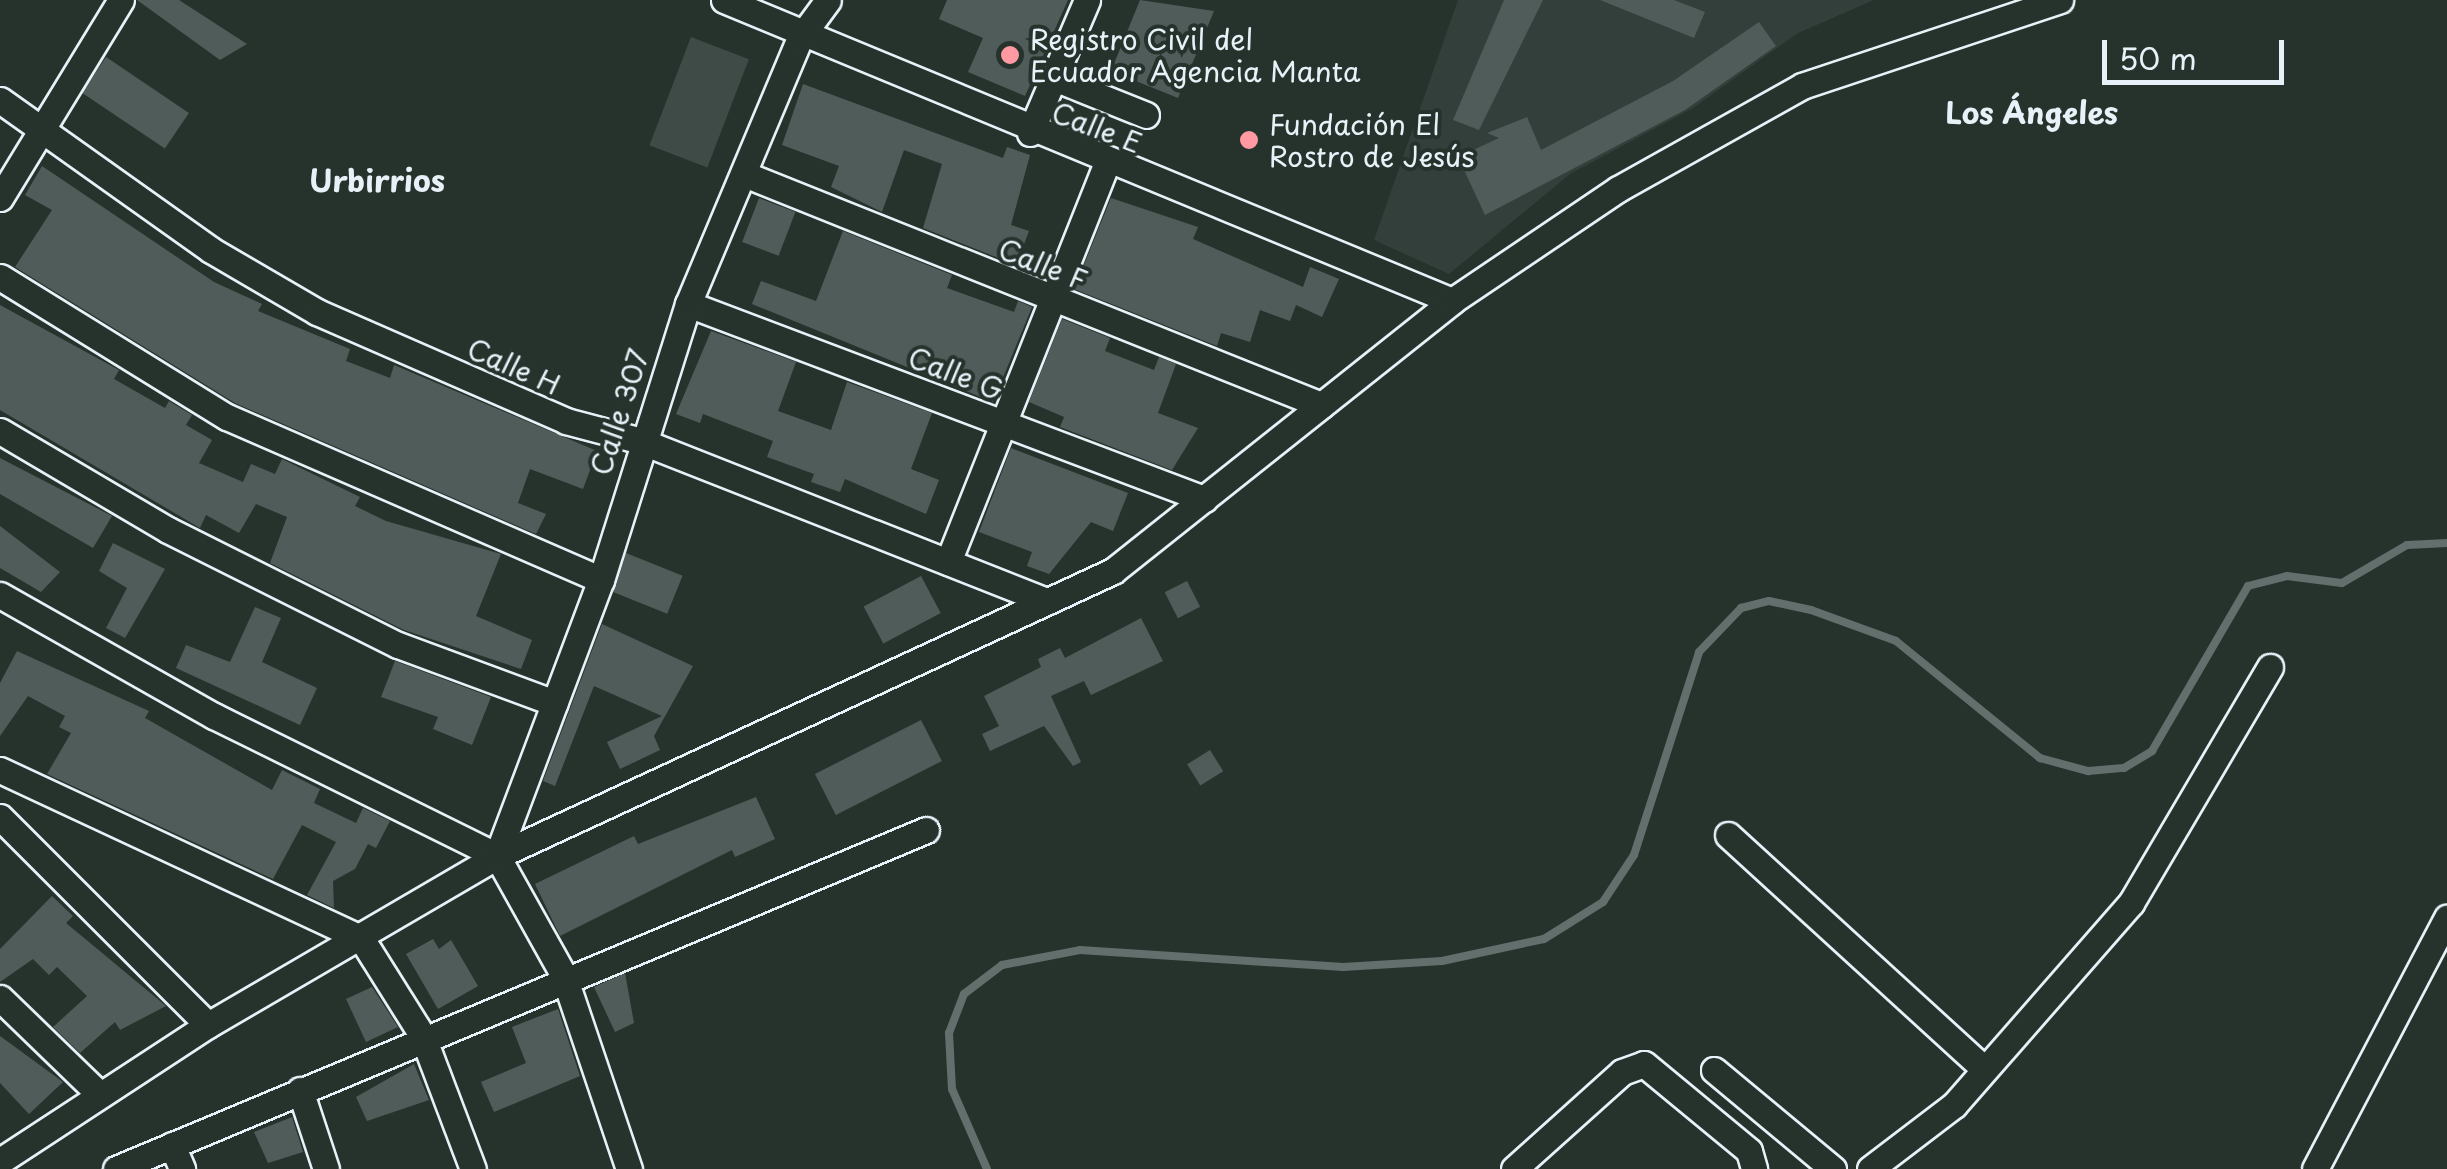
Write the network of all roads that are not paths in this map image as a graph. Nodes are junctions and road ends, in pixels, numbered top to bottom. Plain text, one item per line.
1 (724, 0) edge
2 (828, 0) edge
3 (1088, 0) edge
4 (2060, 0) edge
5 (111, 4) edge
6 (800, 38) junction
7 (1054, 78) junction
8 (0, 100) edge
9 (1146, 115) dead end
10 (40, 134) junction
11 (1030, 134) junction
12 (1107, 163) junction
13 (744, 174) junction
14 (0, 198) edge
15 (0, 277) edge
16 (1052, 300) junction
17 (1452, 301) junction
18 (688, 304) junction
19 (1321, 405) junction
20 (1003, 423) junction
21 (0, 431) edge
22 (638, 440) junction
23 (1204, 499) junction
24 (948, 562) junction
25 (602, 580) junction
26 (0, 596) edge
27 (1047, 602) junction
28 (2270, 668) dead end
29 (555, 703) junction
30 (0, 770) edge
31 (0, 817) edge
32 (926, 830) dead end
33 (1728, 835) dead end
34 (497, 856) junction
35 (2447, 918) edge
36 (362, 938) junction
37 (564, 976) junction
38 (0, 998) edge
39 (208, 1024) junction
40 (422, 1037) junction
41 (1984, 1069) junction
42 (1714, 1070) dead end
43 (300, 1090) junction
44 (98, 1092) junction
45 (177, 1157) edge
46 (0, 1161) edge
47 (116, 1169) edge
48 (326, 1169) edge
49 (473, 1169) edge
50 (629, 1169) edge
51 (1514, 1169) edge
52 (1754, 1169) edge
53 (1833, 1169) edge
54 (1870, 1169) edge
55 (2315, 1169) edge

1 - 6 street, Calle E
2 - 6 street, Calle 307
3 - 7 street
4 - 17 street
5 - 10 street
6 - 11 street, Calle E
6 - 13 street, Calle 307
7 - 9 street
7 - 11 street
8 - 10 street, Calle H
10 - 14 street
10 - 22 street, Calle H
11 - 12 street, Calle E
12 - 16 street
12 - 17 street, Calle E
13 - 16 street, Calle F
13 - 18 street, Calle 307
15 - 25 street
16 - 19 street, Calle F
16 - 20 street
17 - 19 street
18 - 20 street, Calle G
18 - 22 street, Calle 307
19 - 23 street
20 - 23 street, Calle G
20 - 24 street
21 - 29 street
22 - 24 street, Calle H
22 - 25 street, Calle 307
23 - 27 street
24 - 27 street, Calle H
25 - 29 street, Calle 307
26 - 34 street
27 - 34 street
28 - 41 street
29 - 34 street, Calle 307
30 - 36 street
31 - 39 street
32 - 37 street
33 - 41 street
34 - 36 street
34 - 37 street
35 - 55 street
36 - 39 street
36 - 40 street
37 - 40 street
37 - 50 street
38 - 44 street
39 - 44 street
40 - 43 street
40 - 49 street
41 - 54 street
42 - 53 street
43 - 45 street
43 - 48 street
44 - 46 street
45 - 47 street
51 - 52 street

